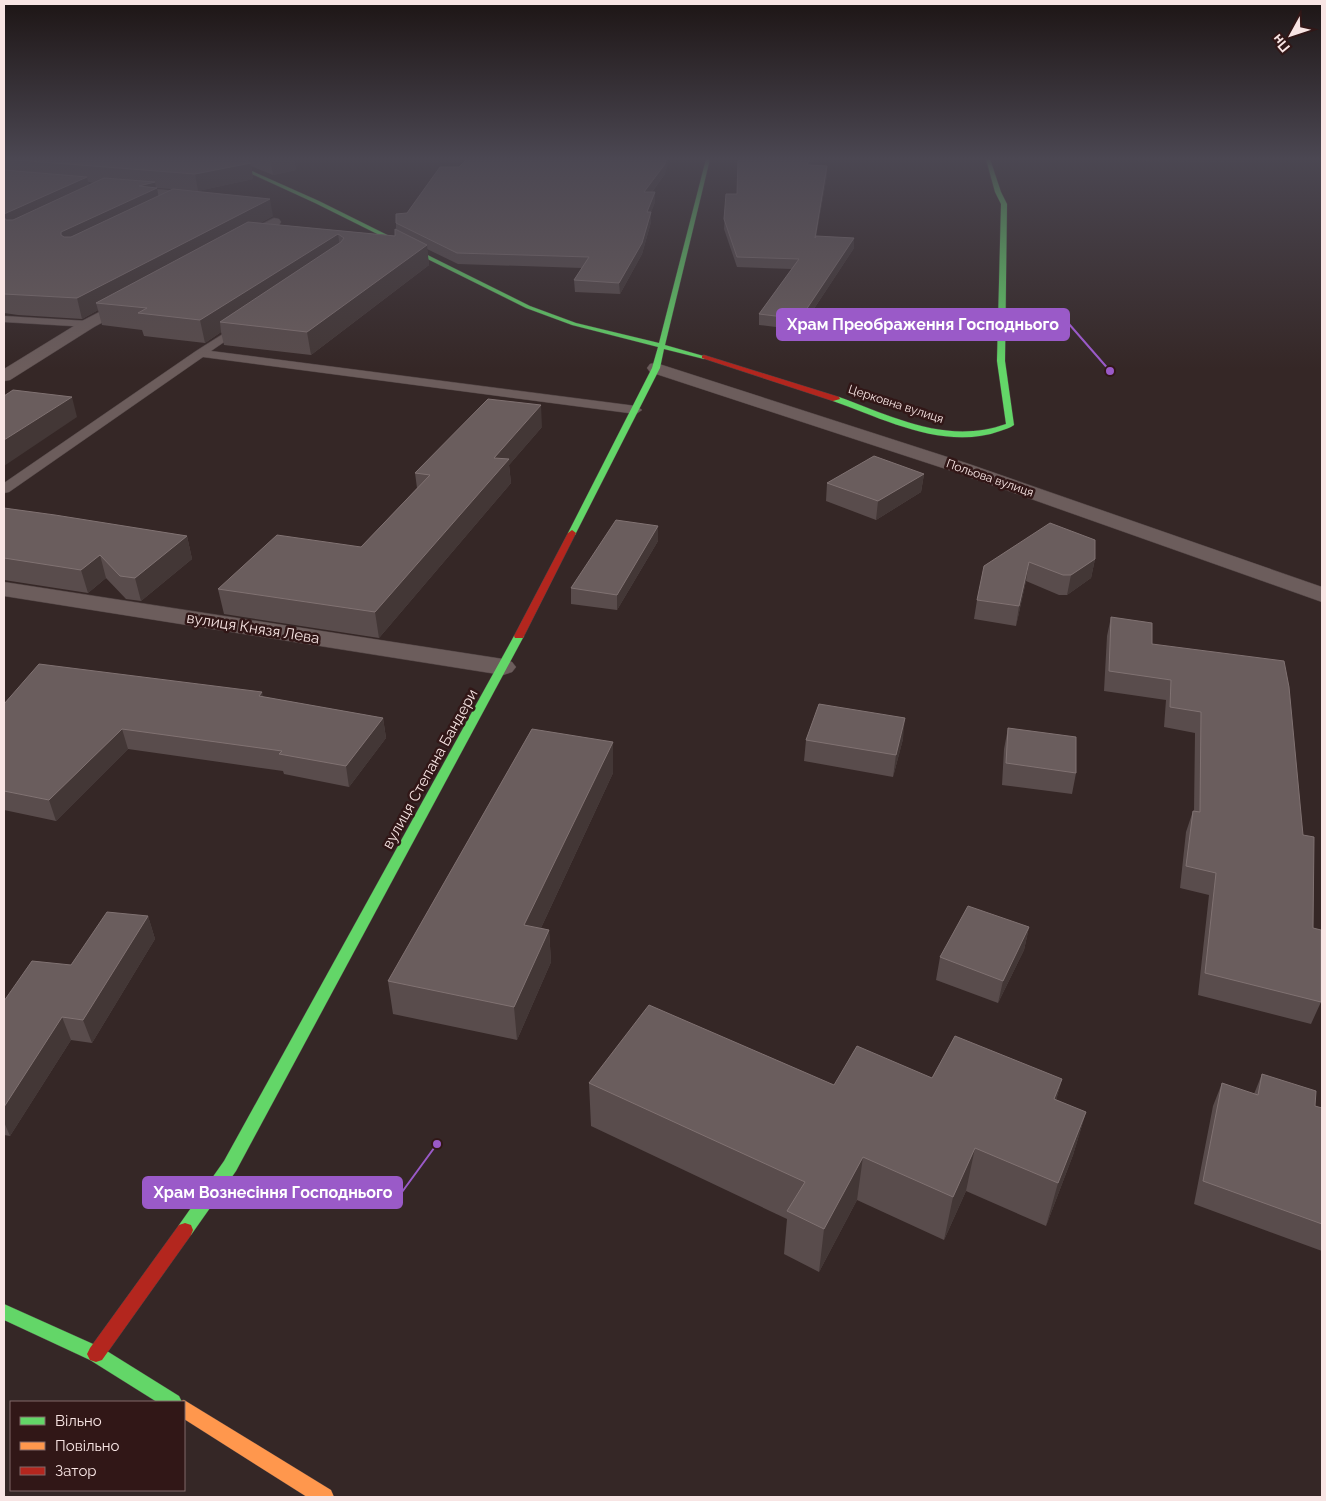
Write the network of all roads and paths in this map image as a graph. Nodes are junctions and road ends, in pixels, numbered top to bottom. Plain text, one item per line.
1 (261, 229) edge
2 (371, 229) edge
3 (690, 229) edge
4 (1004, 229) edge
5 (223, 250) edge
6 (147, 292) edge
7 (4, 319) edge
8 (249, 320) edge
9 (88, 324) junction
10 (660, 346) junction
11 (200, 353) junction
12 (656, 368) junction
13 (4, 376) edge
14 (636, 410) junction
15 (4, 489) edge
16 (4, 589) edge
17 (1322, 595) edge
18 (503, 667) junction
19 (4, 1312) edge
20 (96, 1354) junction
21 (171, 1401) edge
22 (185, 1410) edge
23 (324, 1497) edge

1 - 5 street
2 - 10 street
3 - 10 street, вулиця Степана Бандери
4 - 10 street, Церковна вулиця
6 - 9 street
7 - 9 lane
8 - 11 lane
9 - 13 street
10 - 12 street, вулиця Степана Бандери
11 - 14 lane
11 - 15 lane
12 - 14 street, вулиця Степана Бандери
12 - 17 street, Польова вулиця
14 - 18 street, вулиця Степана Бандери
16 - 18 street, вулиця Князя Лева
18 - 20 street, вулиця Степана Бандери
19 - 20 street
20 - 21 street
22 - 23 street

